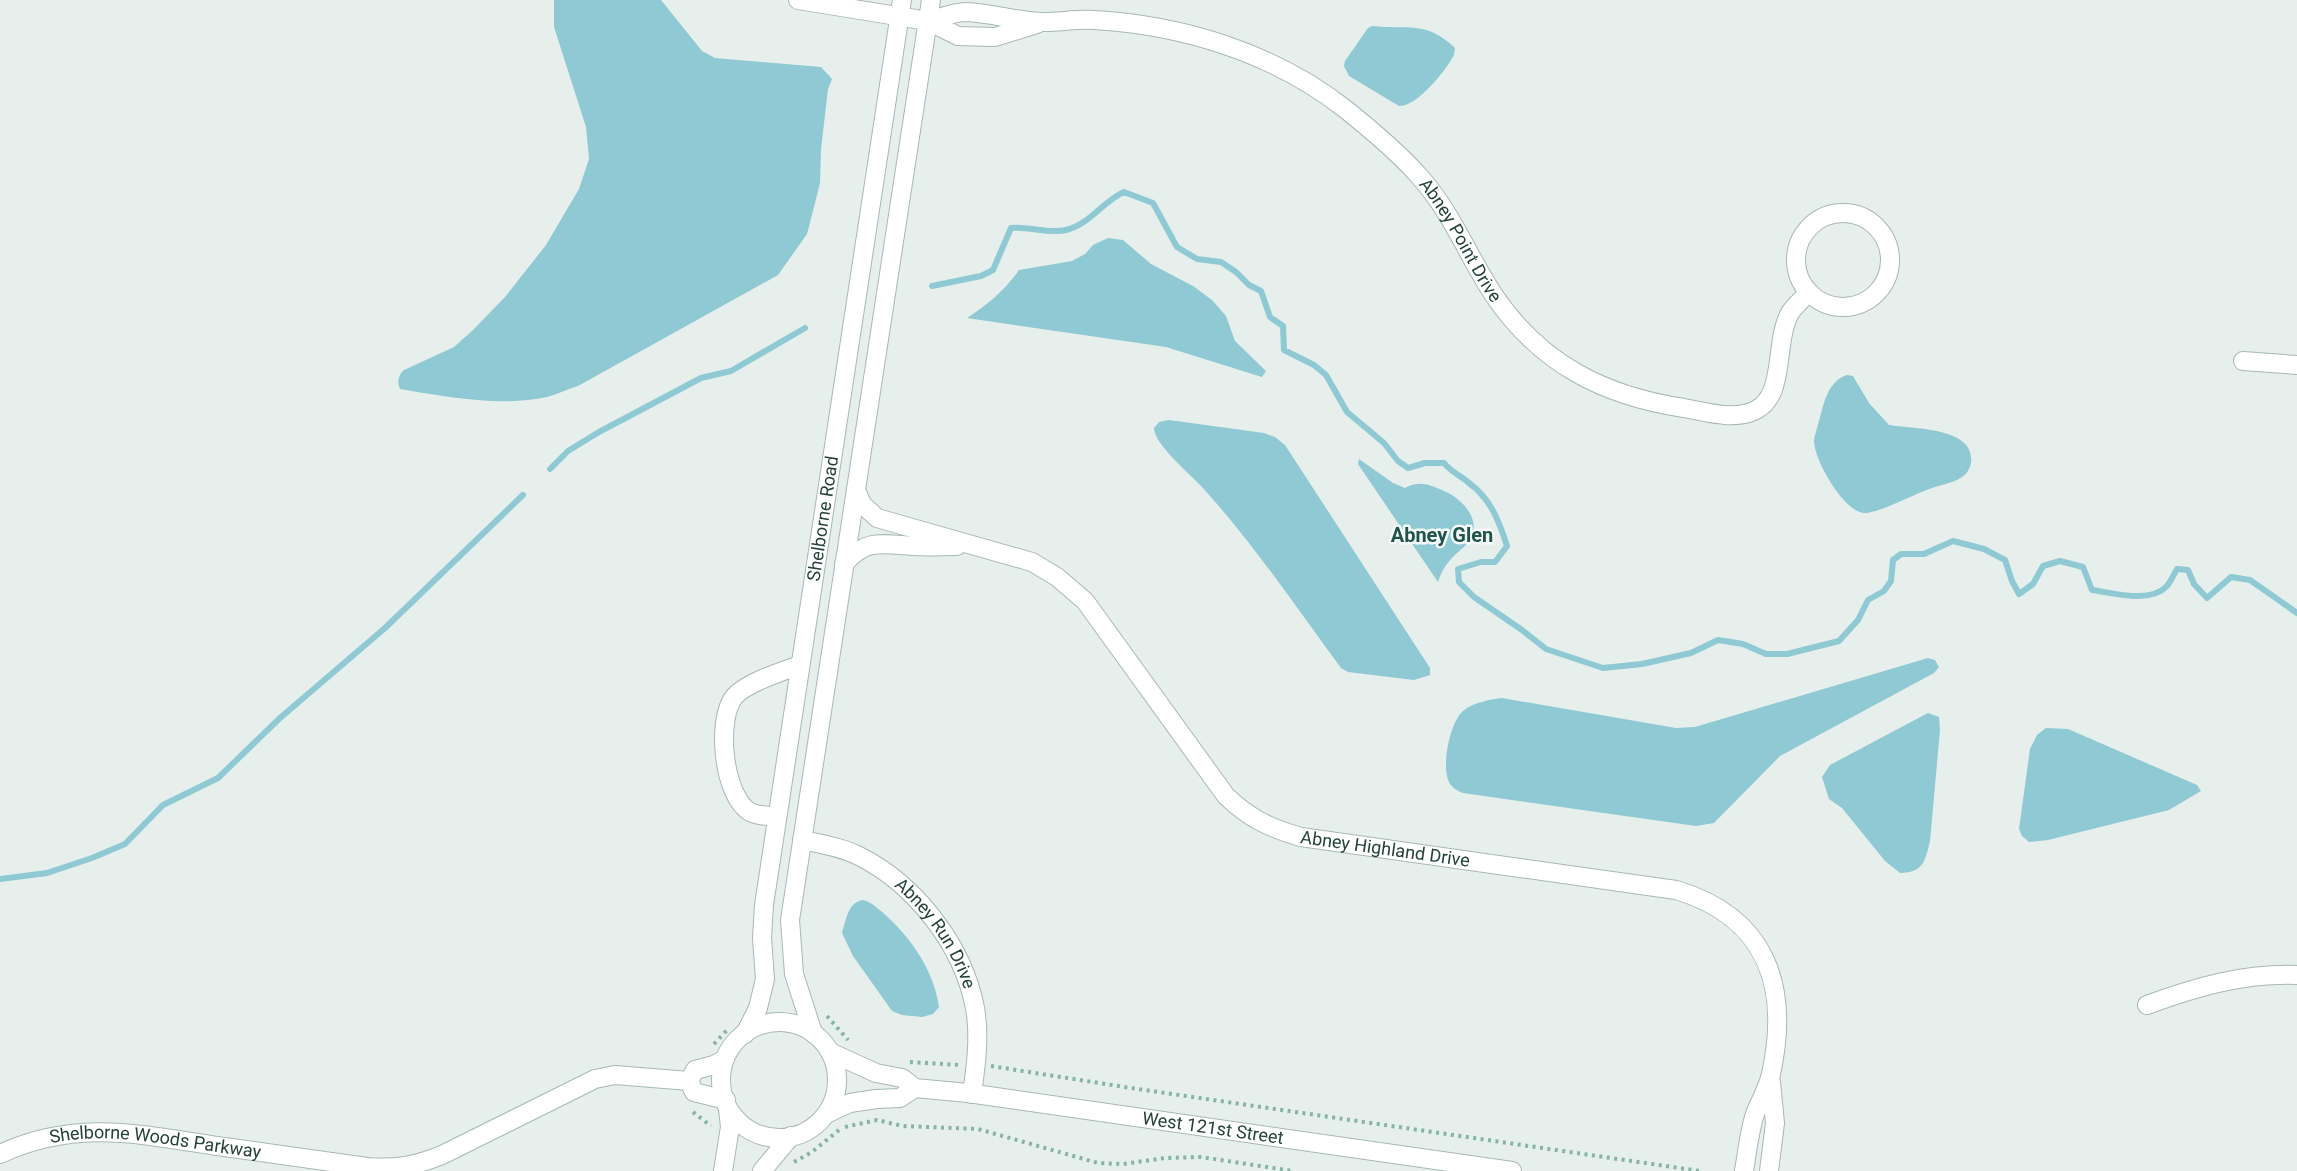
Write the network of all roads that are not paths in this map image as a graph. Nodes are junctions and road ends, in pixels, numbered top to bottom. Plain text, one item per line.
1 (798, 0) edge
2 (931, 0) edge
3 (910, 14) edge
4 (1809, 292) junction
5 (2243, 361) dead end
6 (2297, 365) edge
7 (856, 490) junction
8 (982, 546) junction
9 (844, 564) junction
10 (800, 666) junction
11 (777, 816) junction
12 (802, 840) junction
13 (2297, 975) edge
14 (2147, 1005) dead end
15 (813, 1033) junction
16 (745, 1034) junction
17 (830, 1052) junction
18 (725, 1059) junction
19 (1771, 1077) junction
20 (689, 1081) junction
21 (915, 1088) junction
22 (972, 1094) junction
23 (727, 1105) junction
24 (826, 1114) junction
25 (791, 1136) junction
26 (0, 1154) edge
27 (723, 1171) edge
28 (762, 1171) edge
29 (1512, 1171) edge
30 (1744, 1171) edge
31 (1769, 1171) edge

1 - 3 street
2 - 3 street, Shelborne Road
3 - 4 street, Abney Point Drive
3 - 7 street, Shelborne Road
3 - 10 street, Shelborne Road
4 - 4 street
5 - 6 street
7 - 8 street, Abney Highland Drive
7 - 9 street, Shelborne Road
8 - 9 street, Abney Highland Drive
8 - 19 street, Abney Highland Drive
9 - 12 street, Shelborne Road
10 - 11 street, Shelborne Road
10 - 11 street
11 - 16 street, Shelborne Road
12 - 15 street, Shelborne Road
12 - 22 street, Abney Run Drive
13 - 14 street
15 - 16 street
15 - 17 street
16 - 18 street
17 - 21 street, West 121st Street
17 - 24 street
18 - 20 street
18 - 23 street
19 - 30 street, Abney Highland Drive
19 - 31 street, Abney Highland Drive
20 - 23 street, Shelborne Woods Parkway
20 - 26 street, Shelborne Woods Parkway
21 - 22 street, West 121st Street
21 - 24 street, West 121st Street
22 - 29 street, West 121st Street
23 - 25 street
23 - 27 street
24 - 25 street
25 - 28 street

